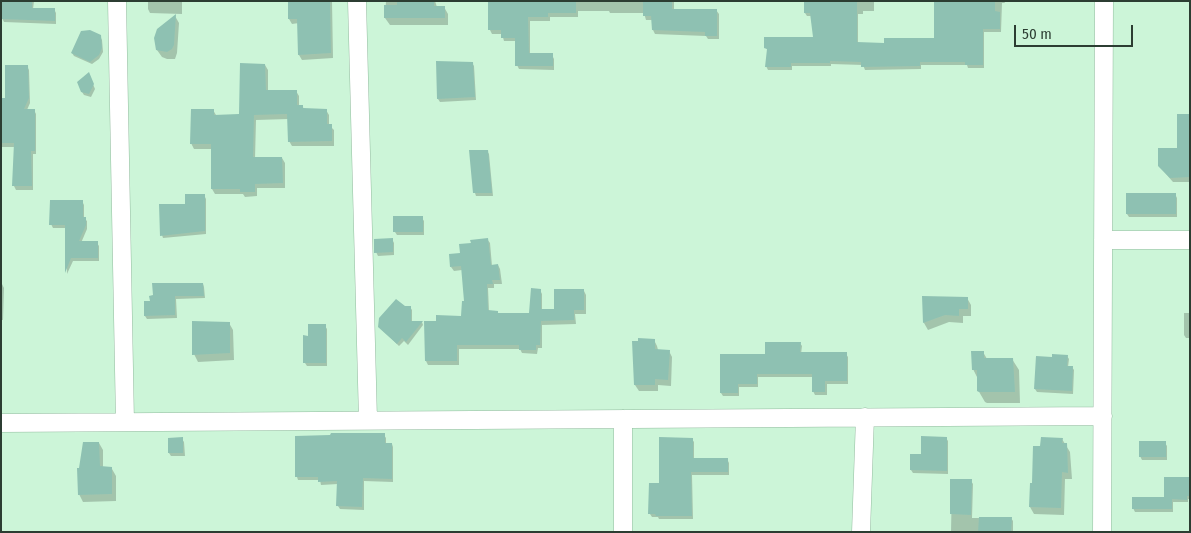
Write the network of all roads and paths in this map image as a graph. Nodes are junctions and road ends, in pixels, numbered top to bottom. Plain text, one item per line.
1 (117, 1) edge
2 (357, 1) edge
3 (1104, 1) edge
4 (1103, 240) junction
5 (1190, 240) edge
6 (1103, 416) junction
7 (865, 417) junction
8 (623, 419) junction
9 (368, 420) junction
10 (125, 422) junction
11 (1, 423) edge
12 (623, 532) edge
13 (861, 532) edge
14 (1102, 532) edge

1 - 10 street
2 - 9 street
3 - 4 street
4 - 5 street
4 - 6 street
6 - 7 street
6 - 14 street
7 - 8 street
7 - 13 street
8 - 9 street
8 - 12 street
9 - 10 street
10 - 11 street

